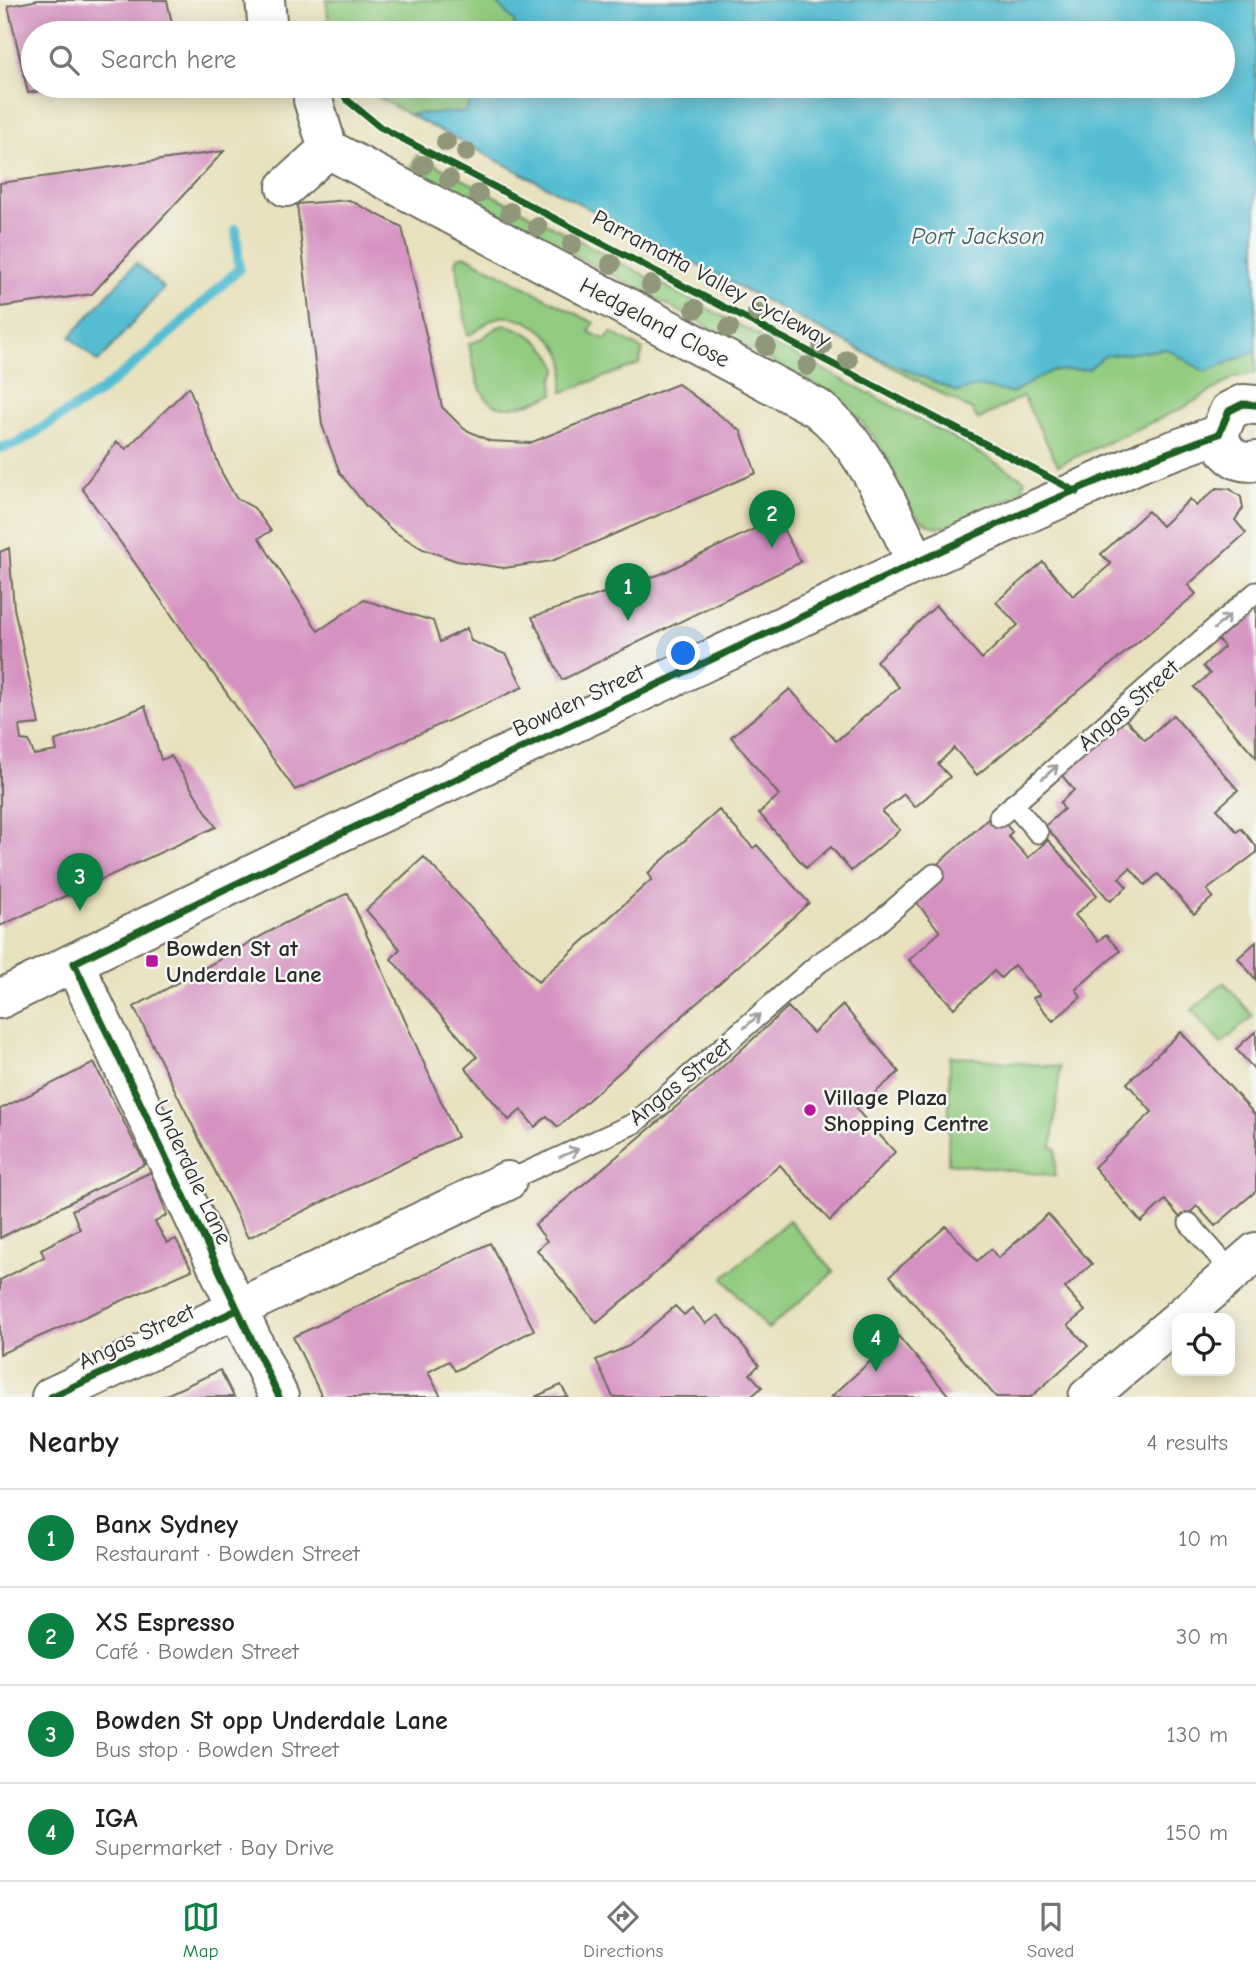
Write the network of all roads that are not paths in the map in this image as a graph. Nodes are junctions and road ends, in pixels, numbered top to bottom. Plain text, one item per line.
1 (313, 100) dead end
2 (328, 149) junction
3 (286, 187) dead end
4 (1256, 405) edge
5 (1219, 434) junction
6 (1256, 461) edge
7 (917, 563) junction
8 (1256, 592) edge
9 (1038, 833) dead end
10 (934, 874) dead end
11 (74, 963) junction
12 (0, 999) edge
13 (507, 1181) joint
14 (1189, 1223) dead end
15 (1244, 1263) edge
16 (237, 1310) junction
17 (1187, 1313) edge
18 (1172, 1326) edge
19 (51, 1397) edge
20 (279, 1397) edge
21 (1088, 1397) edge

1 - 2 street
2 - 3 street
2 - 7 street, Hedgeland Close
4 - 5 street
5 - 6 street
5 - 7 street, Bowden Street
7 - 11 street, Bowden Street
9 -> 8 lane, Angas Street
13 -> 10 lane, Angas Street
11 - 12 street, Bowden Street
11 - 16 street, Underdale Lane
13 - 16 street, Angas Street
14 - 15 lane
15 - 17 street
16 - 19 street, Angas Street
16 - 20 street, Underdale Lane
18 - 21 street

